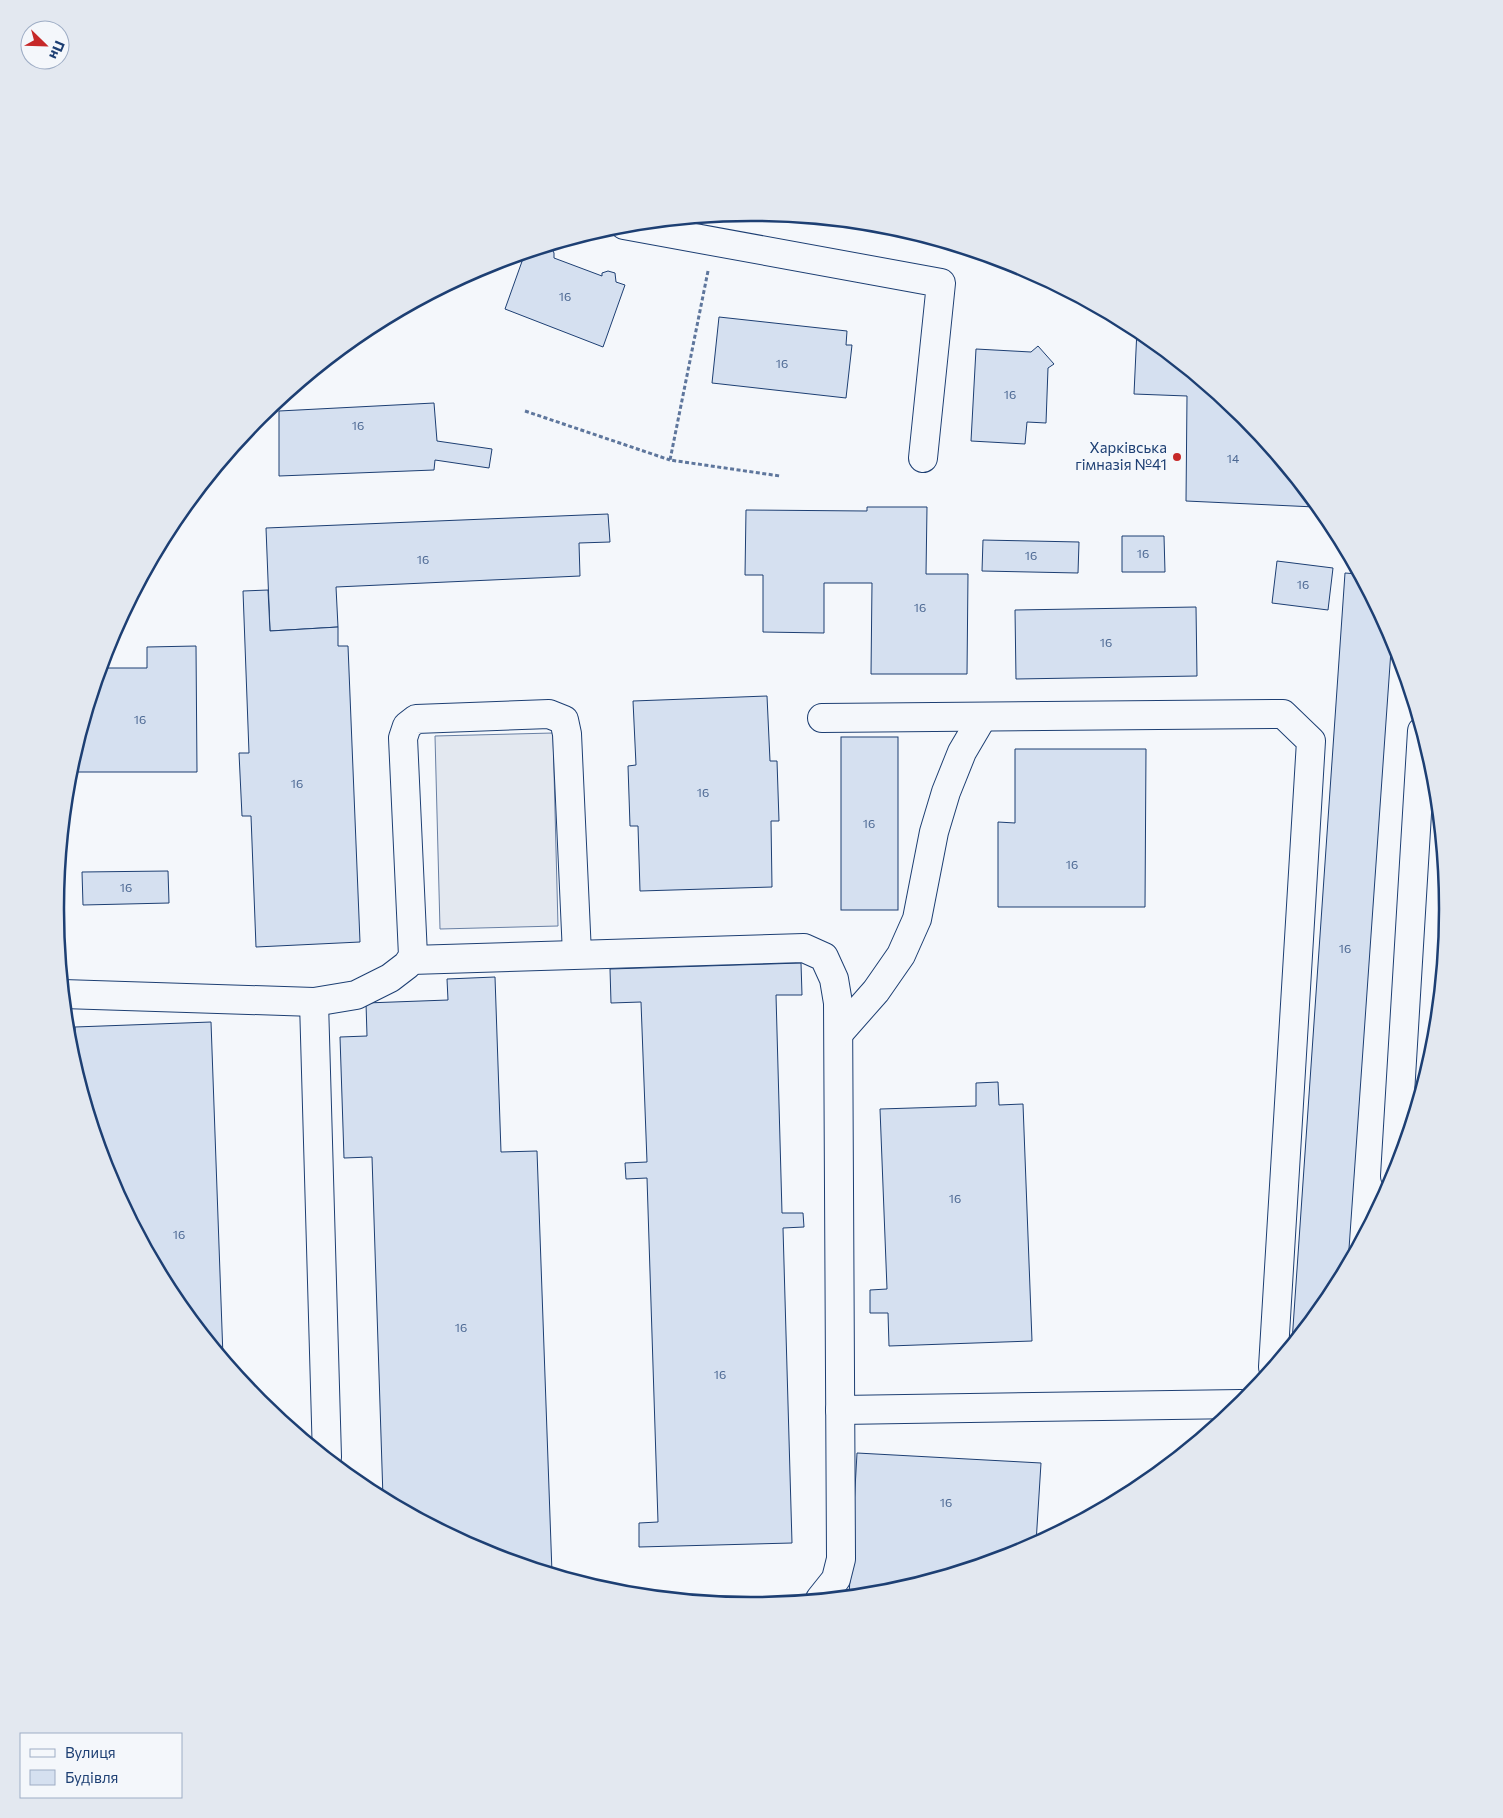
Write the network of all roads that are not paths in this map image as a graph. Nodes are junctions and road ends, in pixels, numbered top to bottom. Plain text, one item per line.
1 (648, 229) edge
2 (923, 458) dead end
3 (822, 718) dead end
4 (982, 718) junction
5 (1421, 752) edge
6 (577, 954) junction
7 (411, 960) junction
8 (69, 994) edge
9 (314, 1002) junction
10 (838, 1033) junction
11 (1397, 1146) edge
12 (1274, 1356) edge
13 (1228, 1404) edge
14 (840, 1410) junction
15 (327, 1450) edge
16 (825, 1592) edge

1 - 2 lane
3 - 4 lane
4 - 10 lane
4 - 12 lane
5 - 11 lane
6 - 7 lane
6 - 7 lane
6 - 10 lane
7 - 9 lane
8 - 9 lane
9 - 15 lane
10 - 14 lane
13 - 14 lane
14 - 16 lane

